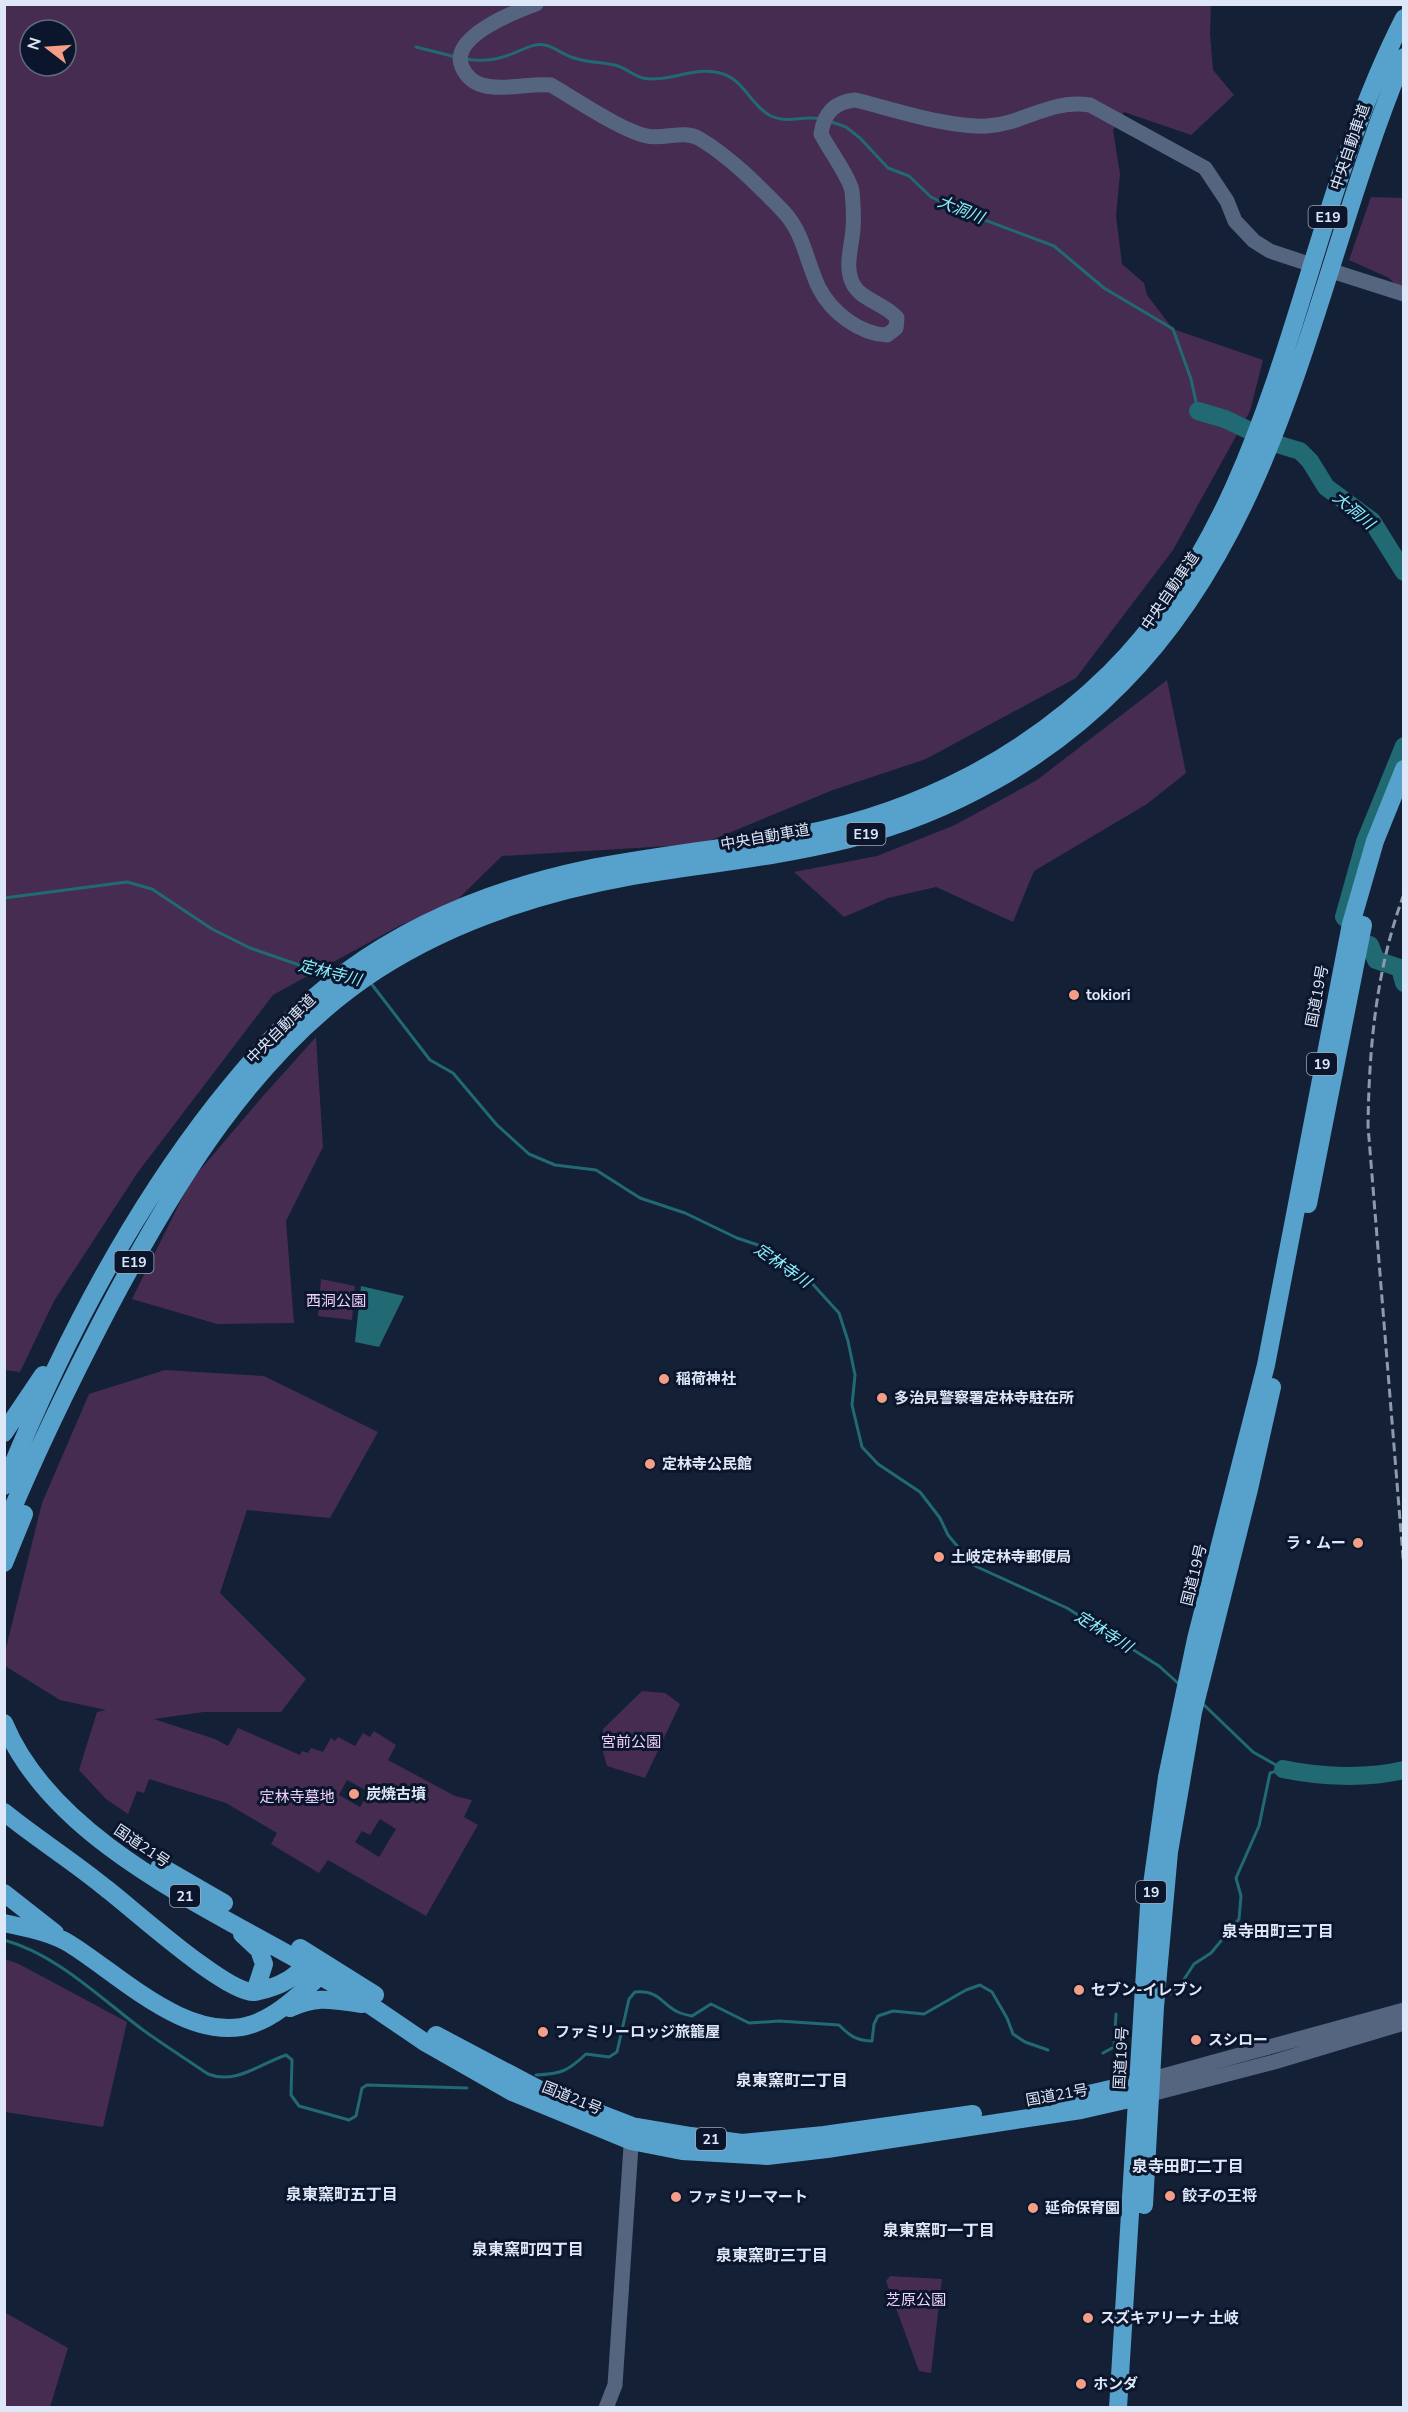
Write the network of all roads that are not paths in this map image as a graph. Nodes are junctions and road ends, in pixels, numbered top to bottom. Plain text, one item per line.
1 (536, 4) edge
2 (1404, 18) edge
3 (1404, 57) edge
4 (1303, 262) dead end
5 (1338, 273) dead end
6 (1404, 294) edge
7 (1269, 423) junction
8 (1404, 769) edge
9 (1404, 800) edge
10 (305, 1018) junction
11 (118, 1292) junction
12 (68, 1339) junction
13 (4, 1433) edge
14 (4, 1486) edge
15 (4, 1529) edge
16 (4, 1563) edge
17 (1196, 1669) junction
18 (4, 1723) edge
19 (59, 1803) junction
20 (4, 1812) edge
21 (4, 1824) edge
22 (32, 1835) junction
23 (4, 1893) edge
24 (219, 1915) junction
25 (4, 1923) edge
26 (69, 1943) junction
27 (316, 1967) junction
28 (255, 1992) junction
29 (370, 2006) junction
30 (1404, 2010) edge
31 (275, 2014) junction
32 (1404, 2023) edge
33 (1145, 2088) junction
34 (632, 2133) junction
35 (606, 2408) edge
36 (1119, 2408) edge
37 (1130, 2408) edge

1 - 4 street
2 - 7 highway, 中央自動車道 / E19
3 - 7 highway, 中央自動車道 / E19
5 - 6 street
7 - 10 highway, 中央自動車道 / E19
8 - 17 highway, 国道19号 / 19
9 - 17 highway, 国道19号 / 19
10 - 11 highway, 中央自動車道 / E19
10 - 12 highway, 中央自動車道 / E19
11 - 15 highway, 中央自動車道 / E19
11 - 16 highway
12 - 13 highway
12 - 14 highway, 中央自動車道 / E19
17 - 33 highway, 国道19号 / 19
18 - 19 highway, 国道21号 / 21
19 - 24 highway, 国道21号 / 21
19 - 27 highway, 国道21号 / 21
20 - 22 highway
21 - 22 highway
22 - 28 highway
23 - 26 highway
24 - 27 highway, 国道21号 / 21
24 - 28 highway
25 - 26 highway
26 - 31 highway
27 - 28 highway
27 - 29 highway, 国道21号 / 21
27 - 31 highway
27 - 34 highway, 国道21号 / 21
29 - 31 highway
29 - 34 highway, 国道21号 / 21
30 - 33 street
32 - 33 street
33 - 34 highway, 国道21号 / 21
33 - 36 highway, 国道19号 / 19
33 - 37 highway, 国道19号 / 19
34 - 35 street

